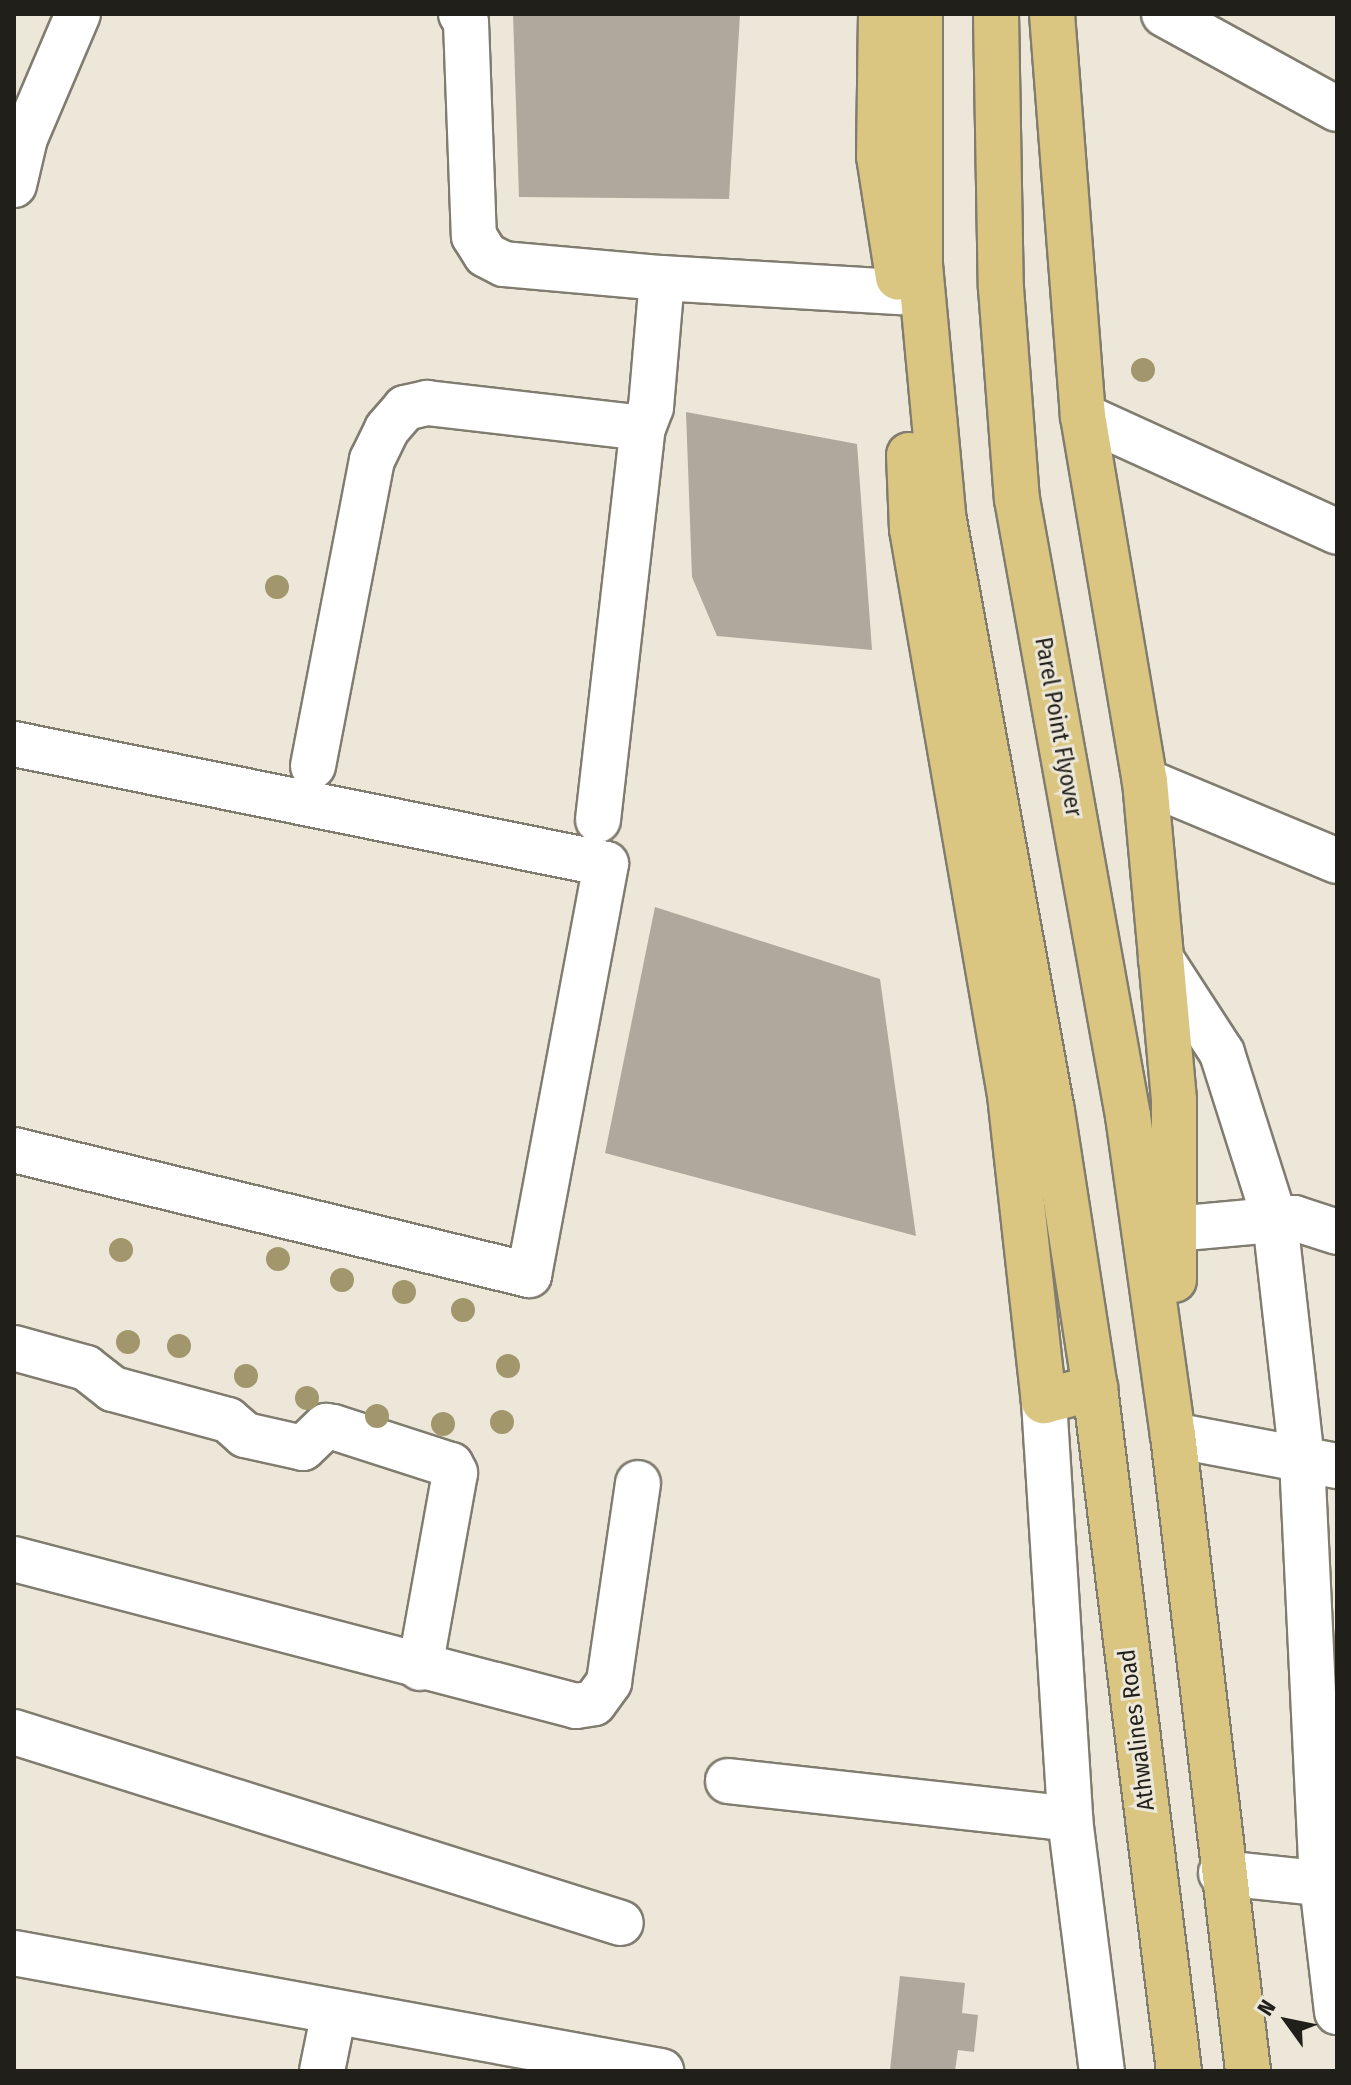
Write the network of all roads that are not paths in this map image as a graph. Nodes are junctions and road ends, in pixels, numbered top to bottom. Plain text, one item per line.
1 (78, 14) edge
2 (461, 14) edge
3 (881, 14) edge
4 (920, 14) edge
5 (996, 14) edge
6 (1052, 14) edge
7 (1164, 14) edge
8 (1337, 109) edge
9 (20, 136) edge
10 (14, 185) edge
11 (662, 278) junction
12 (901, 292) junction
13 (1083, 416) junction
14 (643, 428) junction
15 (1337, 532) edge
16 (14, 744) edge
17 (313, 766) dead end
18 (1145, 781) junction
19 (598, 820) dead end
20 (1337, 861) edge
21 (1161, 959) junction
22 (14, 1150) edge
23 (1275, 1220) junction
24 (1174, 1229) junction
25 (1337, 1232) edge
26 (14, 1348) edge
27 (1095, 1388) junction
28 (1044, 1401) junction
29 (1173, 1435) junction
30 (1320, 1463) edge
31 (638, 1483) dead end
32 (14, 1559) edge
33 (420, 1668) junction
34 (14, 1732) edge
35 (728, 1781) dead end
36 (1070, 1819) junction
37 (1221, 1873) junction
38 (1330, 1884) edge
39 (621, 1923) dead end
40 (14, 1953) edge
41 (334, 2012) junction
42 (1337, 2012) edge
43 (582, 2064) edge
44 (322, 2071) edge
45 (661, 2071) edge
46 (1102, 2071) edge
47 (1179, 2071) edge
48 (1248, 2071) edge

1 - 9 street
2 - 11 street
3 - 12 main road
4 - 27 main road
5 - 29 main road, Parel Point Flyover
6 - 13 main road
7 - 8 street
9 - 10 street
11 - 12 street
11 - 14 street
12 - 28 main road
13 - 15 street
13 - 18 main road
14 - 17 street
14 - 19 street
16 - 22 street
18 - 20 street
18 - 21 main road
21 - 23 street
21 - 24 main road
23 - 24 street
23 - 25 street
23 - 30 street
24 - 29 main road
26 - 33 street
27 - 28 main road
27 - 47 main road, Athwalines Road
28 - 36 street
29 - 30 street
29 - 37 main road
30 - 38 street
31 - 33 street
32 - 33 street
34 - 39 street
35 - 36 street
36 - 46 street
37 - 38 street
37 - 48 main road
38 - 42 street
40 - 41 street
41 - 43 street
41 - 44 street
43 - 45 street

